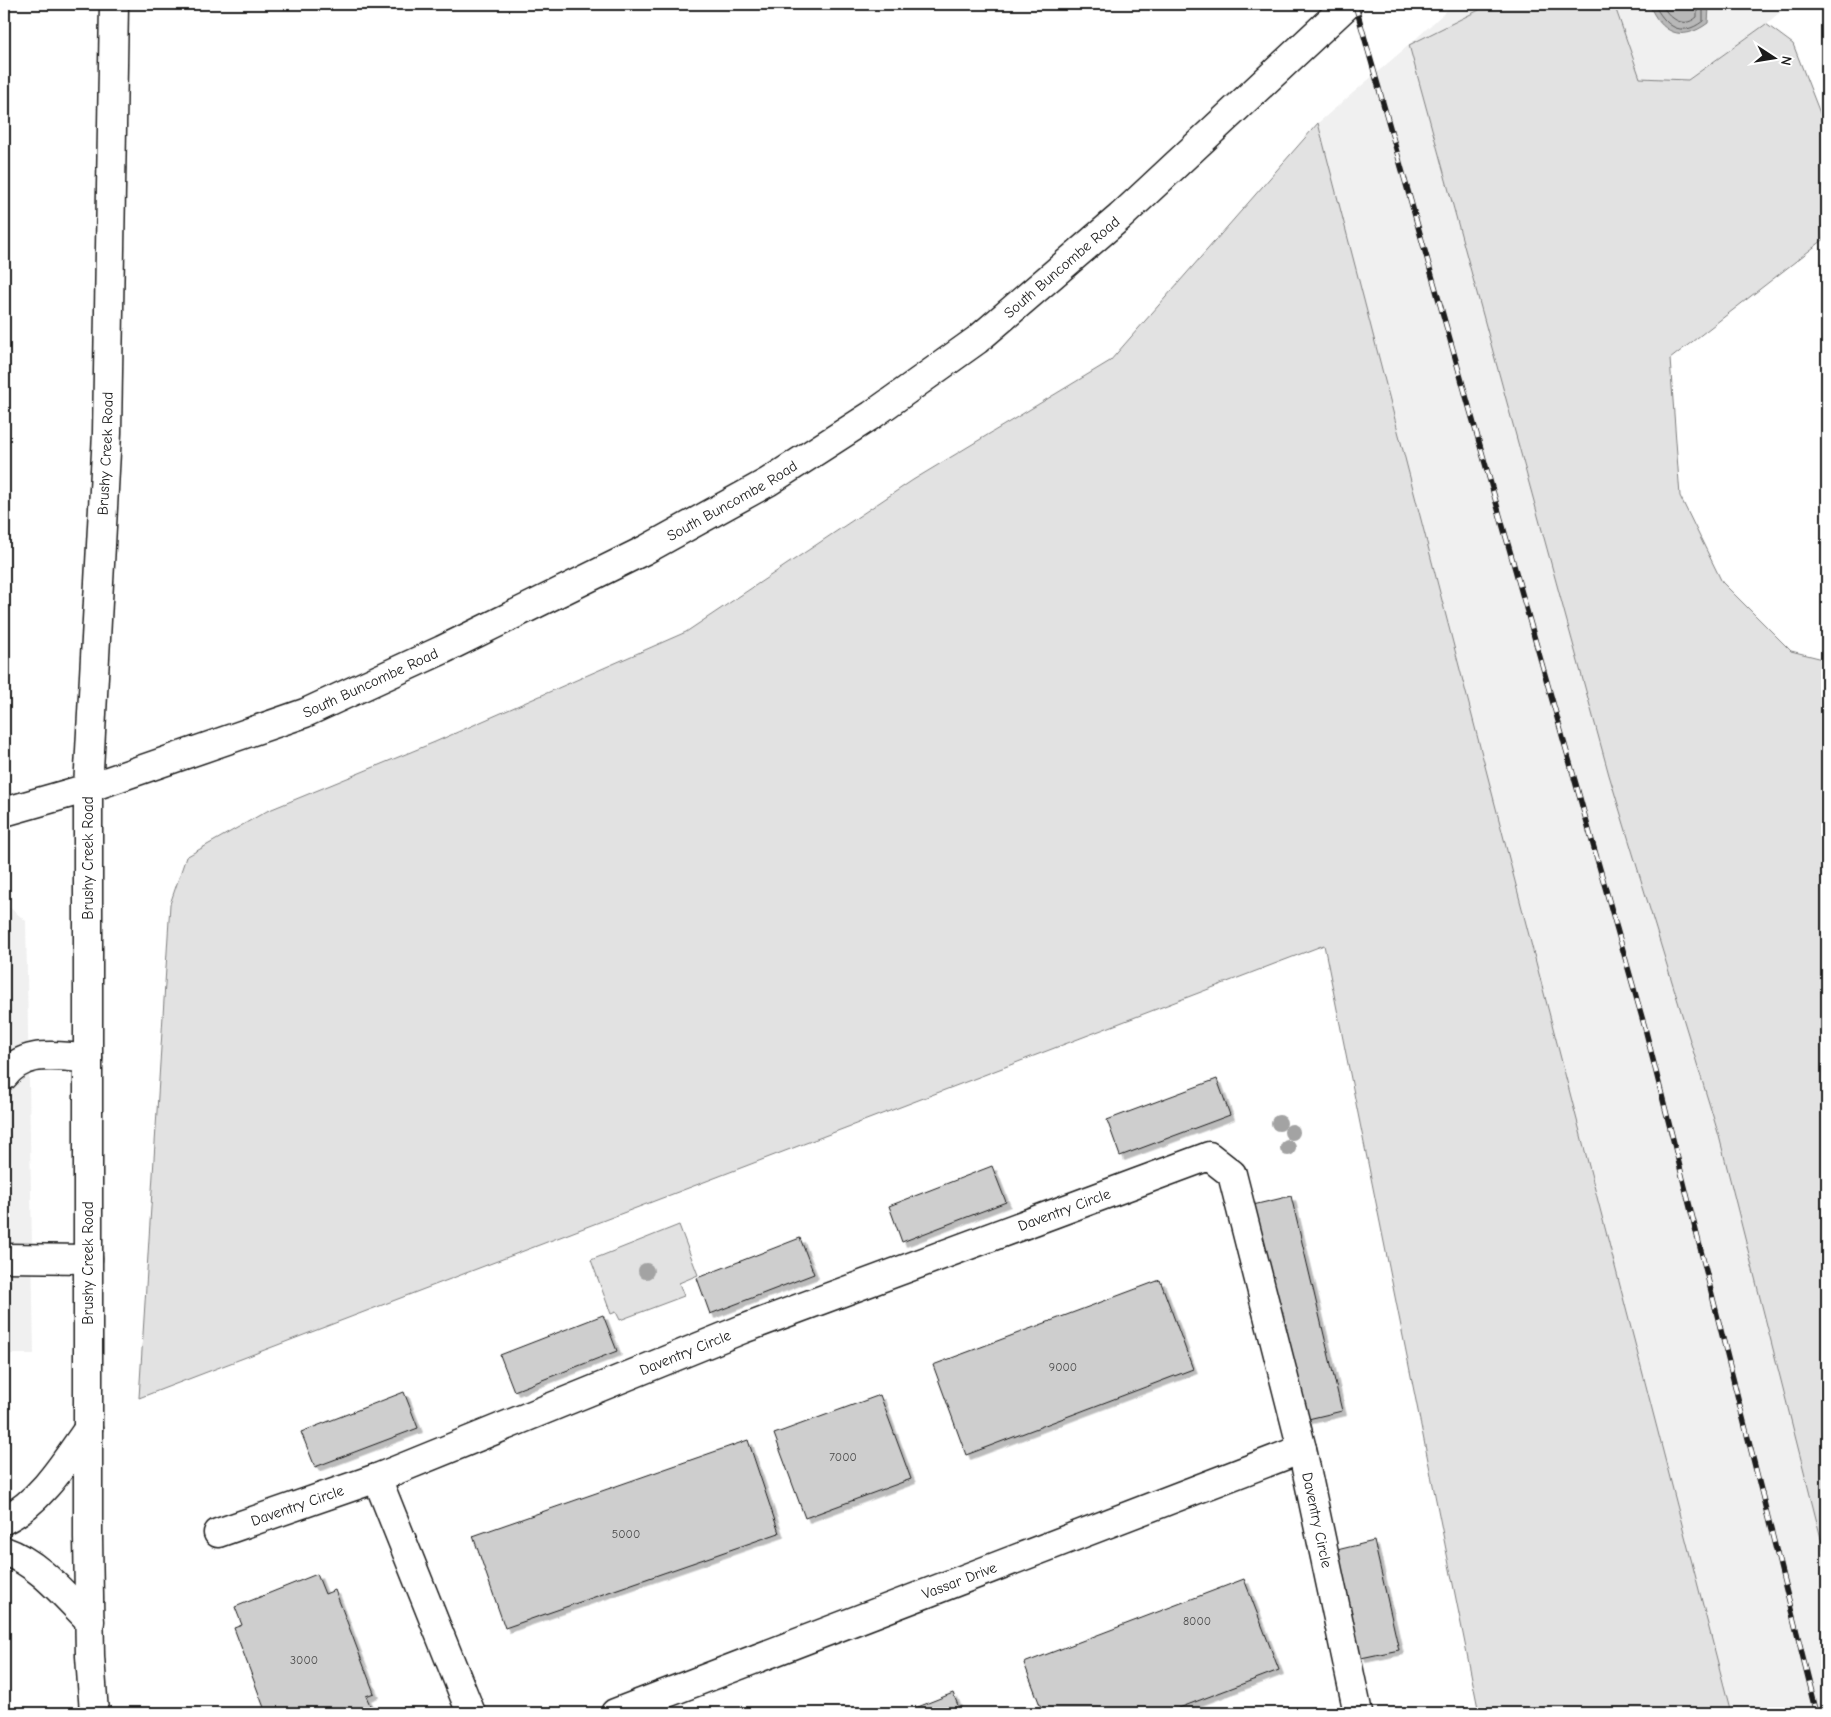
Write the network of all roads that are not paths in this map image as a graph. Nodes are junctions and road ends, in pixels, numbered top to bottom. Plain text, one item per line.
1 (114, 4) edge
2 (1348, 4) edge
3 (88, 788) junction
4 (4, 812) edge
5 (88, 1058) junction
6 (4, 1076) edge
7 (4, 1258) edge
8 (88, 1259) junction
9 (88, 1429) junction
10 (1302, 1449) junction
11 (377, 1478) junction
12 (4, 1520) edge
13 (218, 1532) dead end
14 (4, 1550) edge
15 (90, 1621) junction
16 (94, 1713) edge
17 (471, 1713) edge
18 (615, 1713) edge
19 (1358, 1713) edge

1 - 3 main road, Brushy Creek Road
2 - 3 main road, South Buncombe Road
3 - 4 main road, South Buncombe Road
3 - 5 main road, Brushy Creek Road
5 - 6 main road
5 - 8 main road, Brushy Creek Road
7 - 8 main road
8 - 9 main road, Brushy Creek Road
9 - 12 main road
9 - 15 main road, Brushy Creek Road
10 - 11 main road, Daventry Circle
10 - 18 main road, Vassar Drive
10 - 19 main road, Daventry Circle
11 - 13 main road, Daventry Circle
11 - 17 main road
14 - 15 main road
15 - 16 main road, Brushy Creek Road

